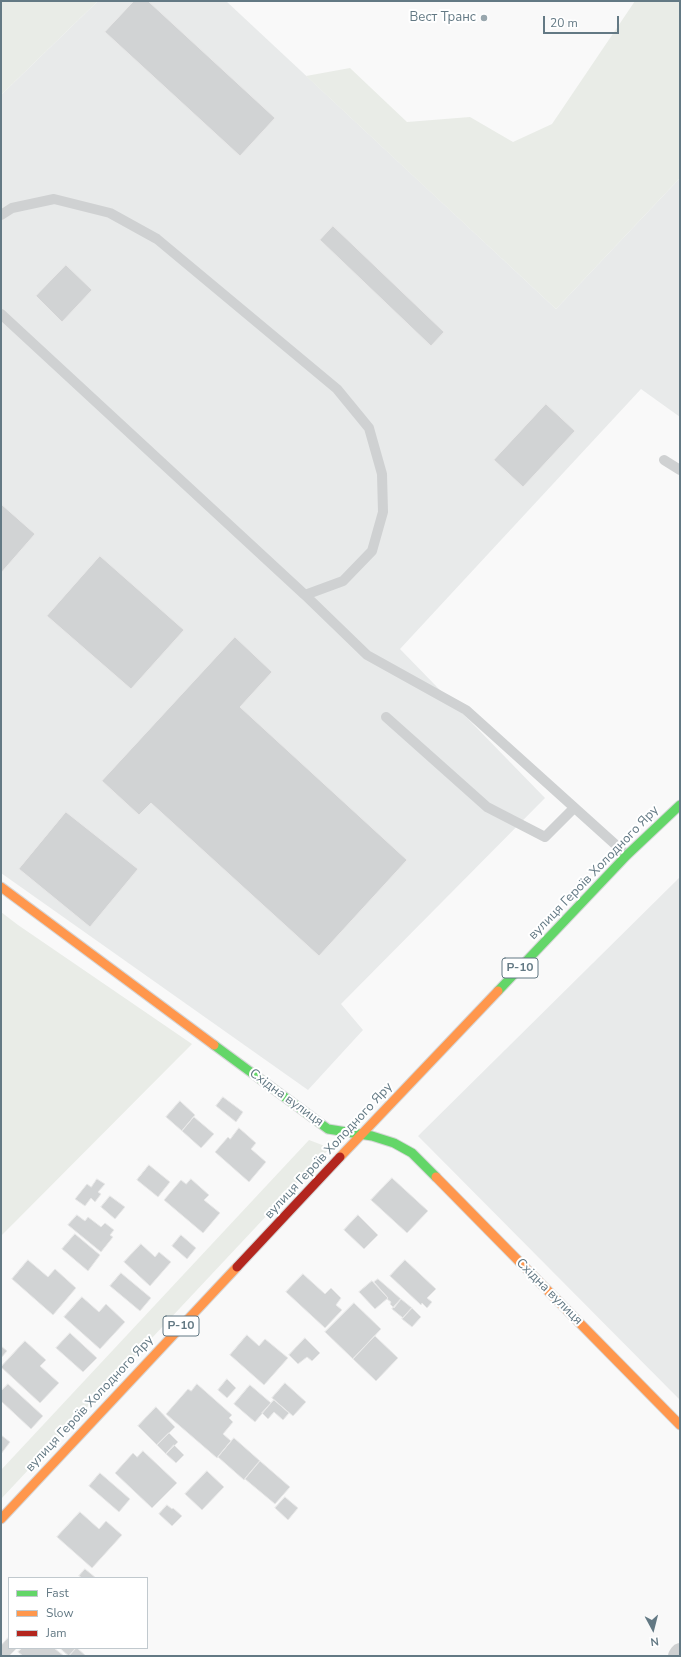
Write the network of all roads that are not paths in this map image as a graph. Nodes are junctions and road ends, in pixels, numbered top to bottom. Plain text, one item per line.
1 (1, 215) edge
2 (1, 314) edge
3 (664, 460) dead end
4 (680, 470) edge
5 (305, 595) junction
6 (386, 717) dead end
7 (680, 805) edge
8 (574, 808) junction
9 (627, 855) junction
10 (1, 888) edge
11 (362, 1134) junction
12 (680, 1425) edge
13 (1, 1518) edge
14 (680, 1653) edge
15 (678, 1656) edge

1 - 5 lane
2 - 5 lane
3 - 4 lane
5 - 8 lane
6 - 8 lane
7 - 9 main road, вулиця Героїв Холодного Яру / Р-10
8 - 9 lane
9 - 11 main road, вулиця Героїв Холодного Яру / Р-10
10 - 11 main road, Східна вулиця
11 - 12 main road, Східна вулиця
11 - 13 main road, вулиця Героїв Холодного Яру / Р-10
14 - 15 street

